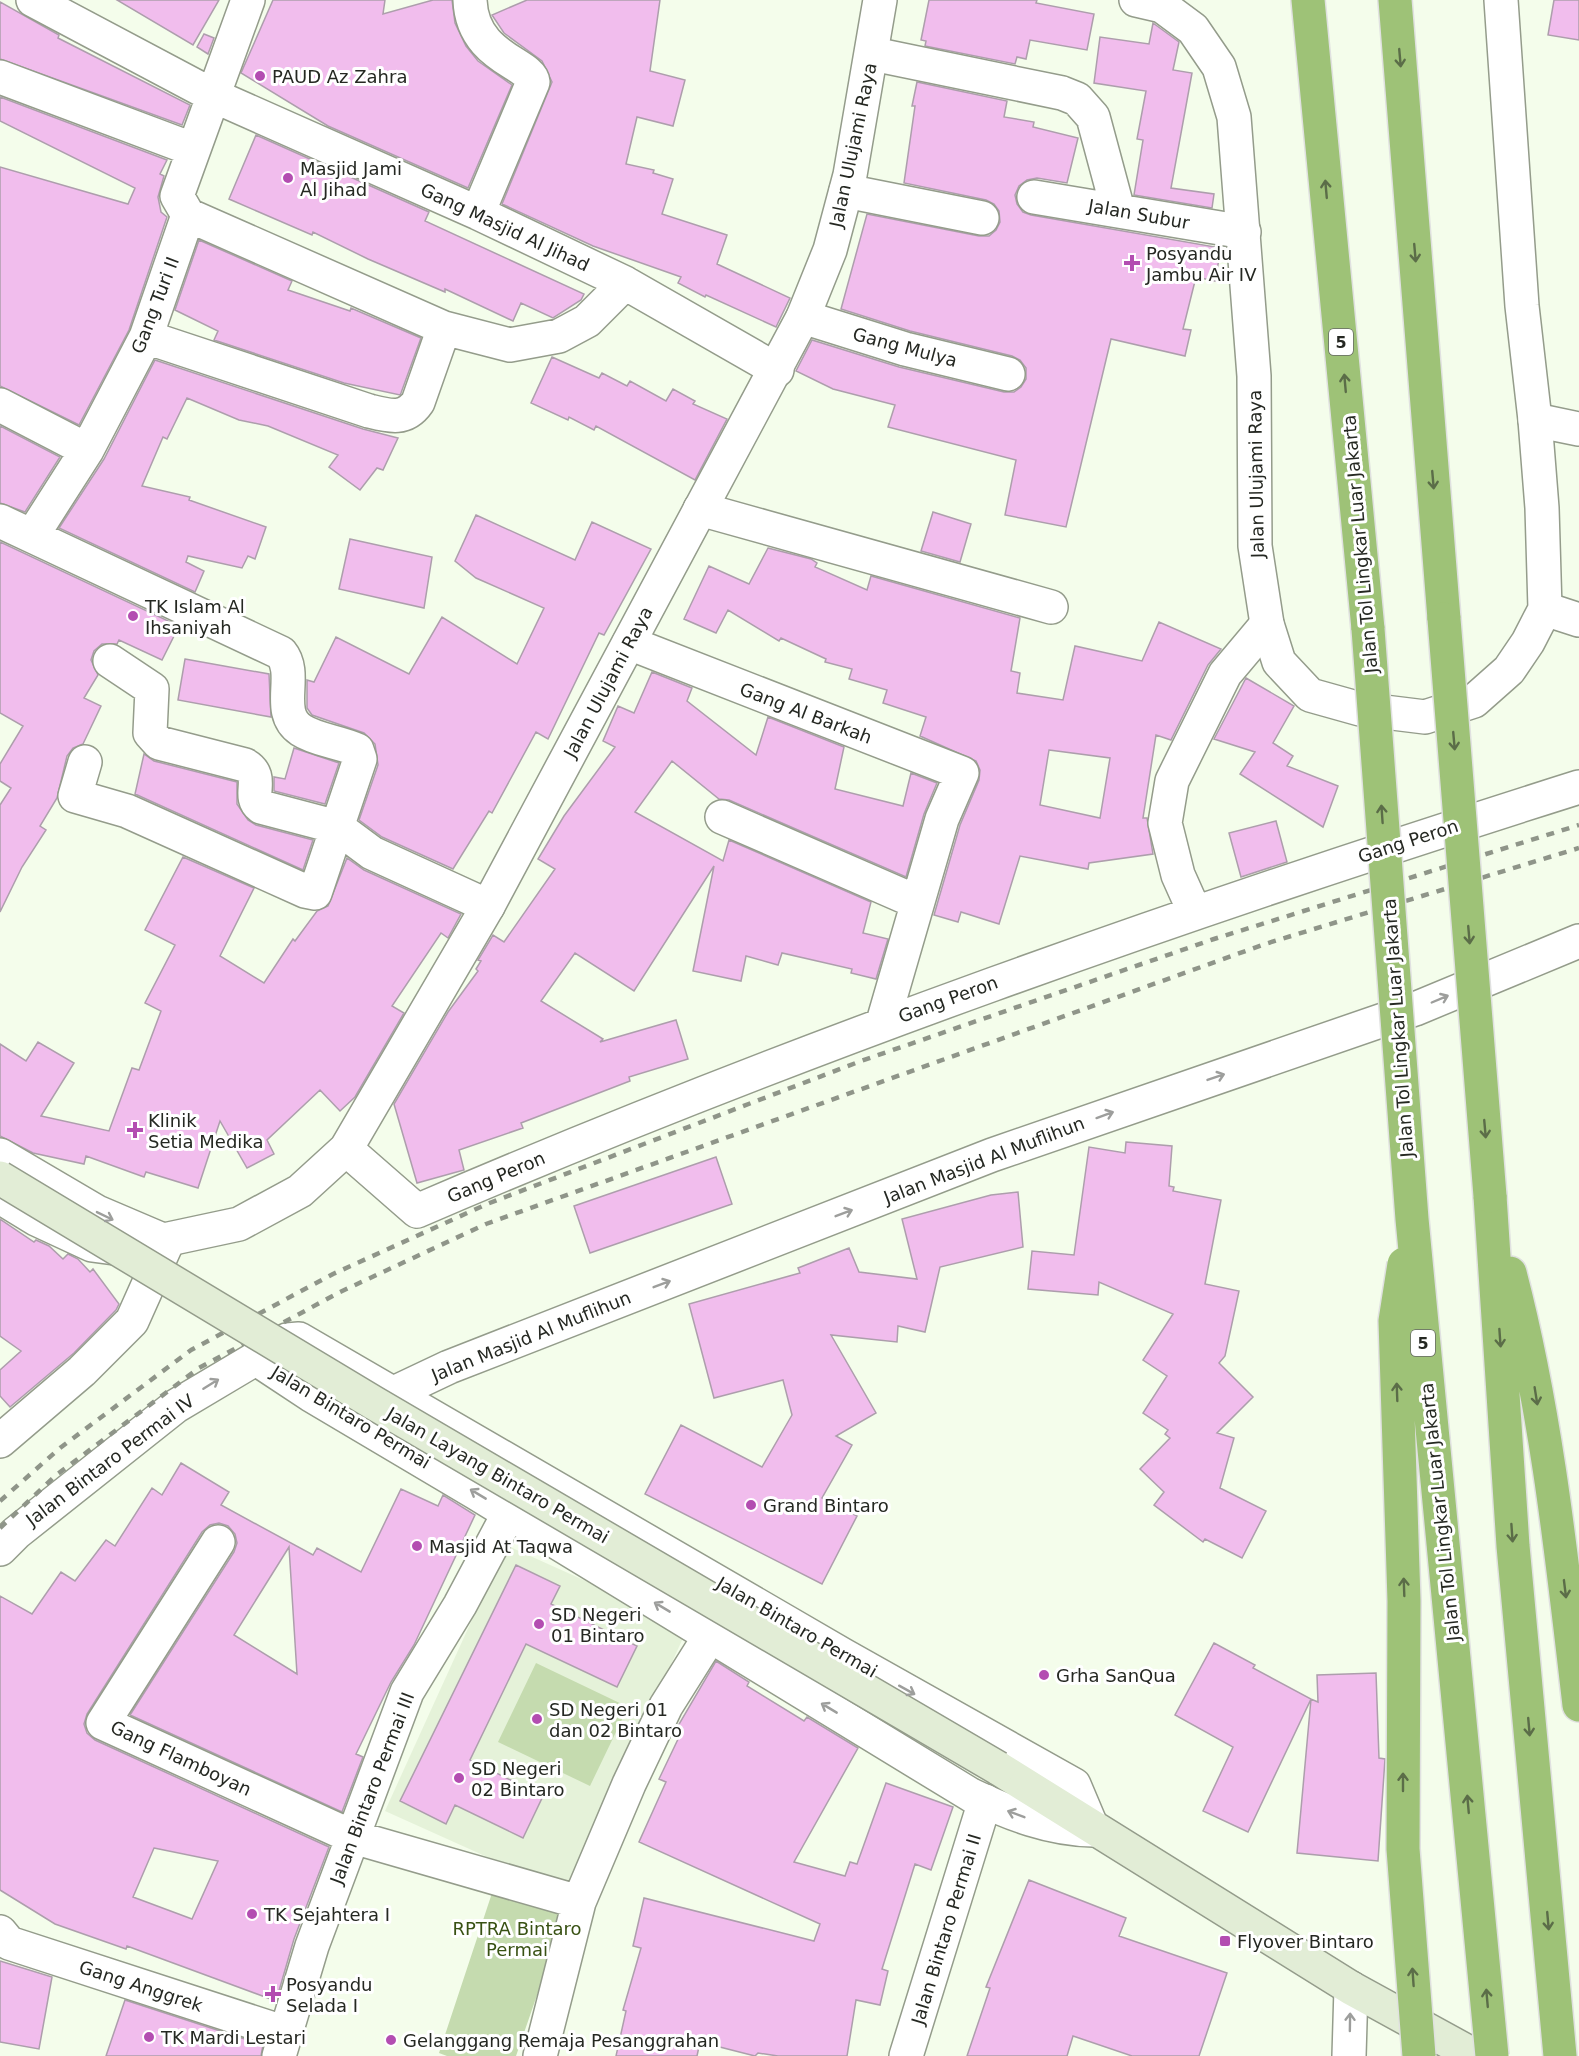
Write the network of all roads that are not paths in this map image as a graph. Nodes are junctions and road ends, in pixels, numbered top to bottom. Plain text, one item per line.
1 (33, 0) edge
2 (248, 0) edge
3 (471, 0) edge
4 (880, 0) edge
5 (1136, 0) edge
6 (1308, 0) edge
7 (1395, 0) edge
8 (1501, 0) edge
9 (873, 54) junction
10 (0, 77) edge
11 (212, 95) junction
12 (192, 149) junction
13 (846, 191) junction
14 (1034, 197) dead end
15 (1118, 210) junction
16 (478, 213) junction
17 (188, 215) junction
18 (982, 218) dead end
19 (1244, 232) junction
20 (625, 283) junction
21 (803, 317) junction
22 (444, 328) junction
23 (146, 337) junction
24 (777, 370) junction
25 (1008, 374) dead end
26 (0, 405) edge
27 (1535, 420) junction
28 (1579, 429) edge
29 (87, 450) junction
30 (700, 509) junction
31 (0, 521) edge
32 (32, 536) junction
33 (1051, 607) dead end
34 (1545, 609) junction
35 (1579, 620) edge
36 (1267, 624) junction
37 (629, 643) junction
38 (110, 661) dead end
39 (85, 762) dead end
40 (1579, 787) edge
41 (722, 817) dead end
42 (337, 827) junction
43 (917, 902) junction
44 (488, 906) junction
45 (1195, 913) junction
46 (1579, 941) edge
47 (883, 1022) junction
48 (346, 1149) junction
49 (11, 1185) edge
50 (1490, 1196) junction
51 (1412, 1219) junction
52 (167, 1241) junction
53 (122, 1249) junction
54 (132, 1321) junction
55 (255, 1358) junction
56 (394, 1394) junction
57 (462, 1432) junction
58 (0, 1441) edge
59 (440, 1471) junction
60 (503, 1524) junction
61 (218, 1542) dead end
62 (0, 1549) edge
63 (710, 1636) junction
64 (1579, 1705) edge
65 (998, 1768) joint
66 (985, 1801) junction
67 (1093, 1830) junction
68 (353, 1837) junction
69 (579, 1902) junction
70 (0, 1932) edge
71 (1351, 1988) junction
72 (283, 2044) edge
73 (540, 2056) edge
74 (906, 2056) edge
75 (1349, 2056) edge
76 (1419, 2056) edge
77 (1475, 2056) edge
78 (1492, 2056) edge
79 (1560, 2056) edge

1 - 11 street, Gang Masjid Al Jihad
2 - 11 street
3 - 16 street
4 - 9 street, Jalan Ulujami Raya
5 - 19 street, Jalan Ulujami Raya
51 -> 6 highway, Jalan Tol Lingkar Luar Jakarta / 5, bridge
7 -> 50 highway, bridge
8 - 27 street, Jalan Ulujami Raya
9 - 13 street, Jalan Ulujami Raya
9 - 15 street
10 - 12 street
11 - 12 street
11 - 16 street, Gang Masjid Al Jihad
12 - 17 street
13 - 18 street
13 - 21 street, Jalan Ulujami Raya
14 - 15 street, Jalan Subur
15 - 19 street, Jalan Subur
16 - 20 street, Gang Masjid Al Jihad
17 - 22 street
17 - 23 street, Gang Turi II
19 - 36 street, Jalan Ulujami Raya
20 - 22 street
20 - 24 street, Gang Masjid Al Jihad
21 - 24 street, Jalan Ulujami Raya
21 - 25 street, Gang Mulya
22 - 23 street
23 - 29 street, Gang Turi II
24 - 30 street, Jalan Ulujami Raya
26 - 29 street
27 - 28 street
27 - 34 street, Jalan Ulujami Raya
29 - 32 street, Gang Turi II
30 - 33 street
30 - 37 street, Jalan Ulujami Raya
31 - 32 street
32 - 42 street
34 - 35 street
34 - 36 street, Jalan Ulujami Raya
36 - 45 street
37 - 43 street, Gang Al Barkah
37 - 44 street, Jalan Ulujami Raya
38 - 42 street
39 - 42 street
40 - 45 street, Gang Peron
41 - 43 street
42 - 44 street
43 - 47 street
44 - 48 street, Jalan Ulujami Raya
45 - 47 street, Gang Peron
56 -> 46 street, Jalan Masjid Al Muflihun
47 - 48 street, Gang Peron
48 - 52 street, Jalan Ulujami Raya
49 -> 52 street
49 - 53 street
49 - 65 main road, Jalan Layang Bintaro Permai, bridge
50 -> 64 highway
50 -> 79 highway
76 -> 51 highway, bridge
78 -> 51 highway, Jalan Tol Lingkar Luar Jakarta / 5, bridge
52 - 53 street
52 - 54 street
53 - 54 street
54 - 58 street
55 - 56 street, Jalan Bintaro Permai
55 - 59 street, Jalan Bintaro Permai
62 -> 55 street, Jalan Bintaro Permai IV
56 - 57 street, Jalan Bintaro Permai
57 - 59 street
57 -> 67 street, Jalan Bintaro Permai
60 -> 59 street, Jalan Bintaro Permai
63 -> 60 street, Jalan Bintaro Permai
60 - 68 street, Jalan Bintaro Permai III
61 - 68 street, Gang Flamboyan
66 -> 63 street, Jalan Bintaro Permai
63 - 69 street
65 - 67 main road, Jalan Bintaro Permai
67 -> 66 street, Jalan Bintaro Permai
66 - 74 street, Jalan Bintaro Permai II
67 - 71 main road, Jalan Bintaro Permai
68 - 69 street
68 - 72 street, Jalan Bintaro Permai III
69 - 73 street
70 - 72 street, Gang Anggrek
75 -> 71 street
71 - 77 main road, Jalan Bintaro Permai

